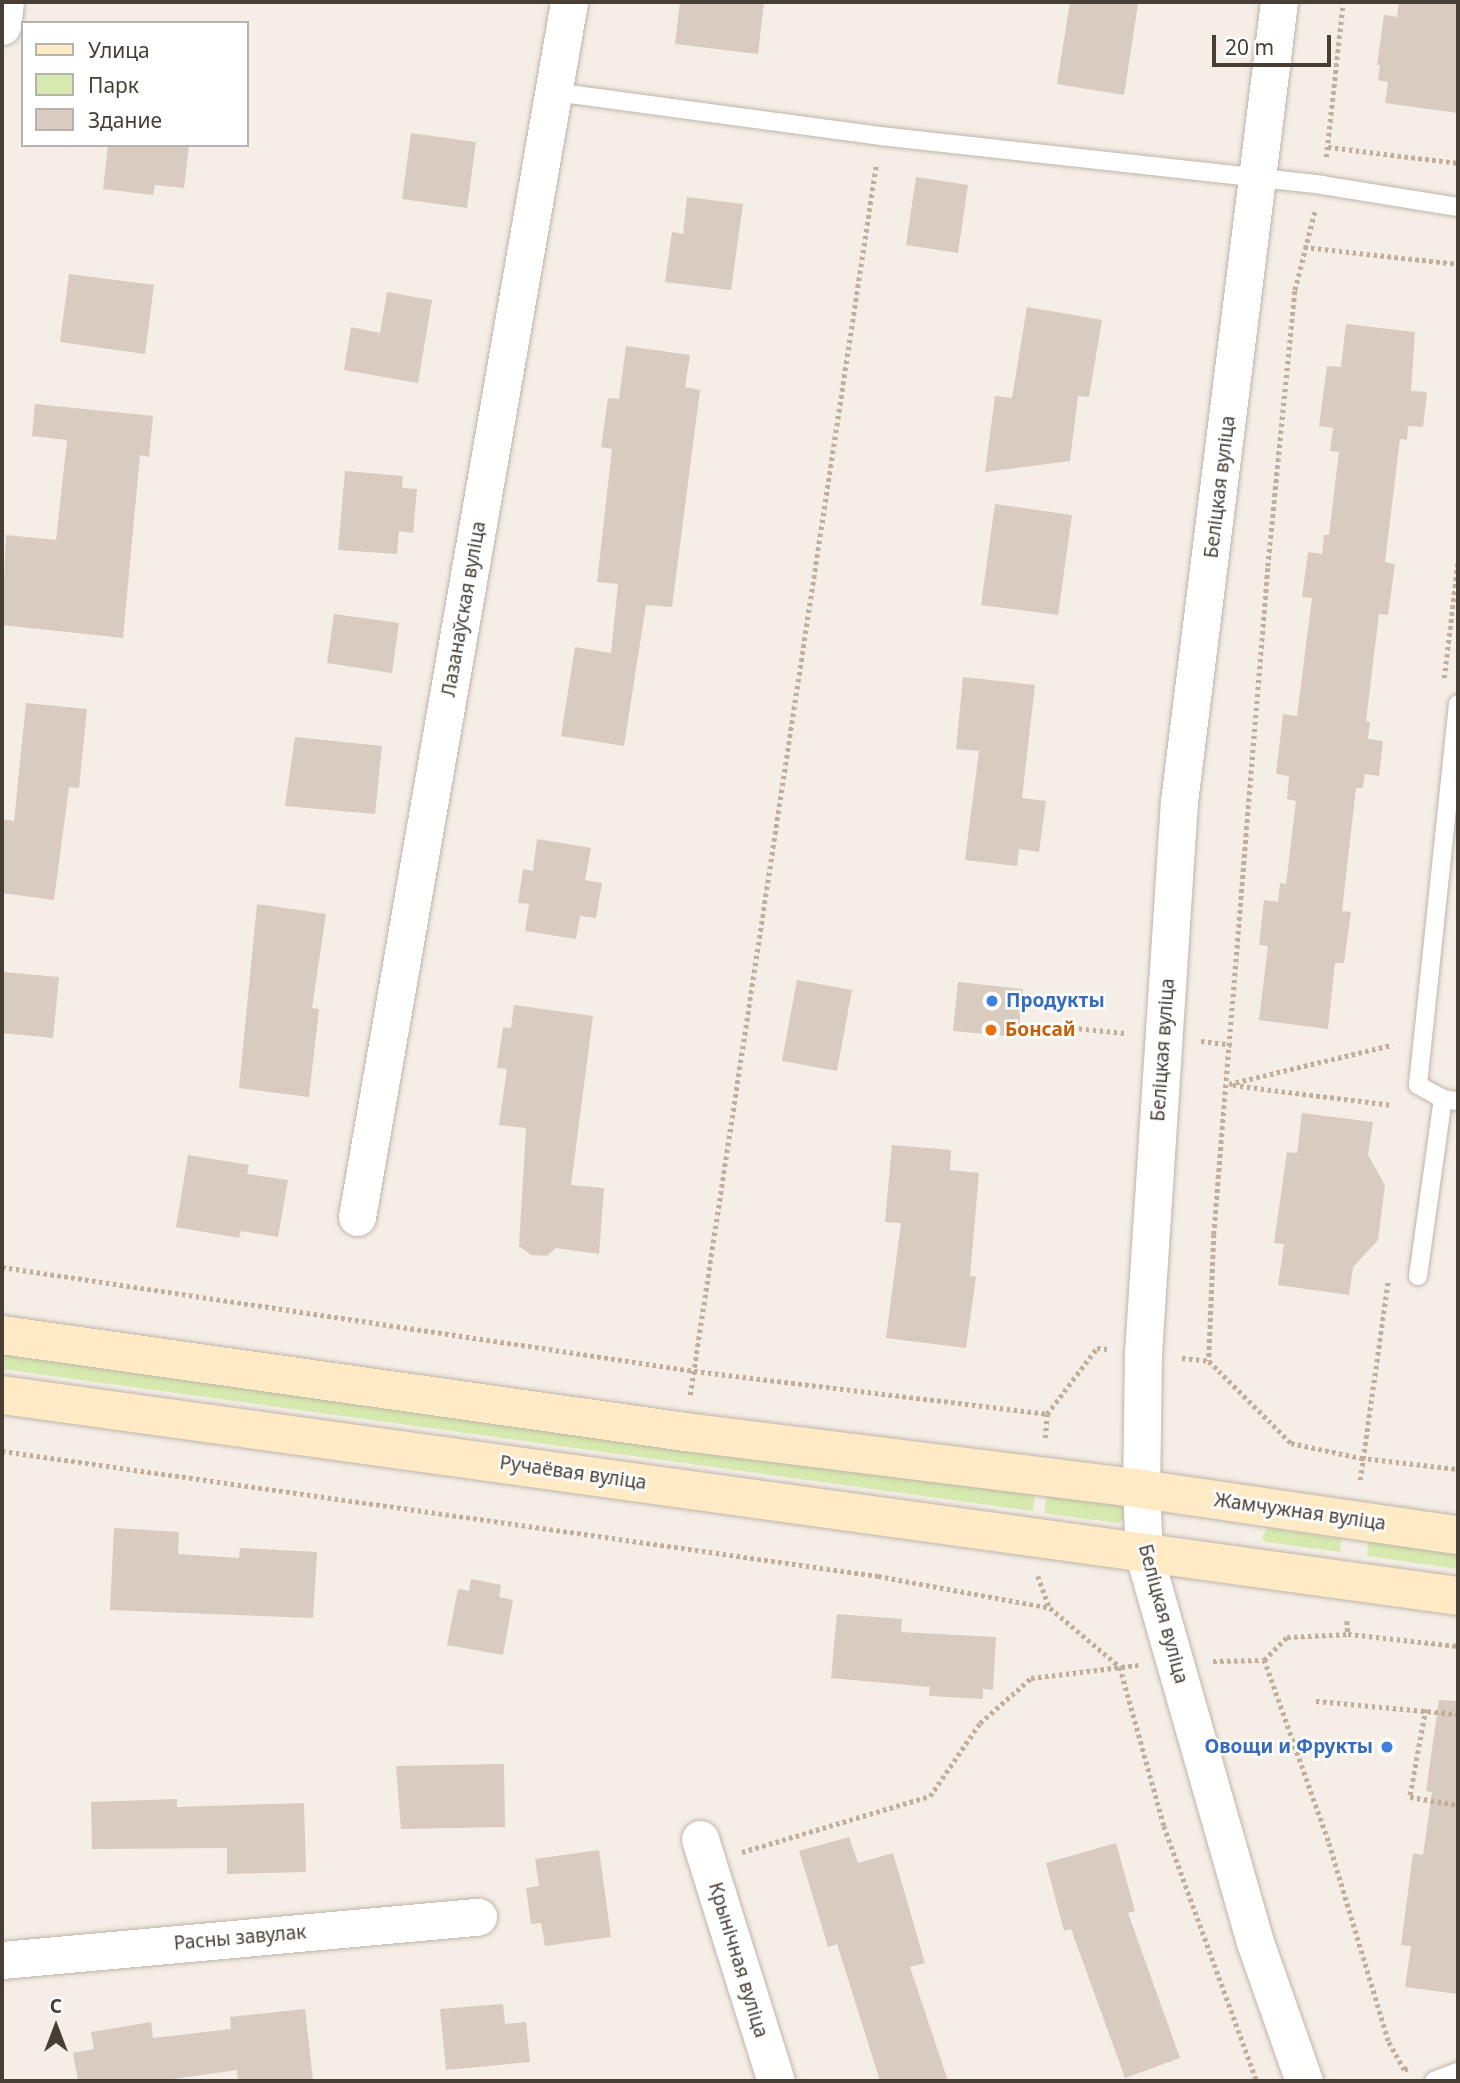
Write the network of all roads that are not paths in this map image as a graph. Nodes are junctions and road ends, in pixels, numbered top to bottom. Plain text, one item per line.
1 (4, 2) edge
2 (569, 2) edge
3 (1279, 2) edge
4 (2, 26) edge
5 (555, 92) junction
6 (1259, 179) junction
7 (1458, 207) edge
8 (1458, 704) edge
9 (1450, 1100) edge
10 (358, 1217) dead end
11 (1418, 1276) dead end
12 (2, 1335) edge
13 (2, 1395) edge
14 (1141, 1489) junction
15 (1458, 1535) edge
16 (1144, 1555) junction
17 (1458, 1596) edge
18 (704, 1850) road end
19 (478, 1917) dead end
20 (2, 1960) edge
21 (1458, 2072) edge
22 (776, 2081) edge
23 (1304, 2081) edge
24 (1434, 2081) edge

1 - 4 street
2 - 5 street, Лазанаўская вуліца
3 - 6 street, Беліцкая вуліца
5 - 6 lane
5 - 10 street, Лазанаўская вуліца
6 - 7 lane
6 - 14 street, Беліцкая вуліца
8 - 9 lane
9 - 11 lane
12 - 14 main road
13 - 16 main road, Ручаёвая вуліца
14 - 15 main road, Жамчужная вуліца
14 - 16 street, Беліцкая вуліца
16 - 17 main road
16 - 23 street, Беліцкая вуліца
18 - 22 street, Крынічная вуліца
19 - 20 street, Расны завулак
21 - 24 lane

